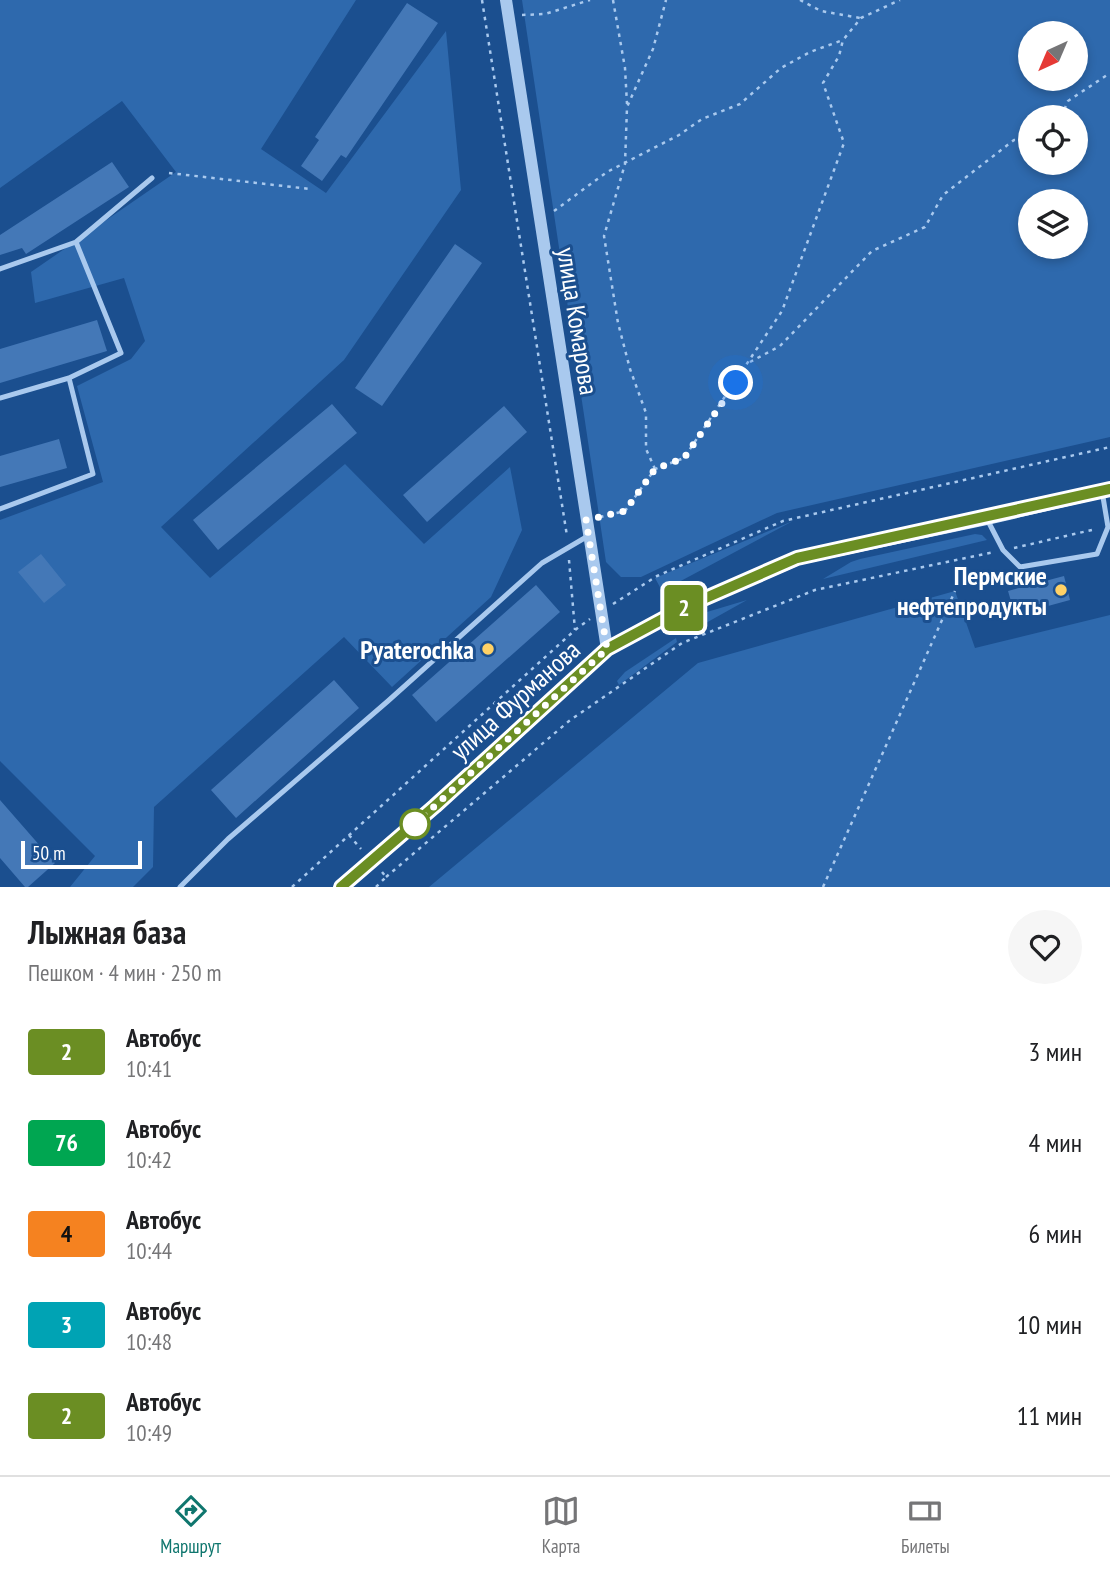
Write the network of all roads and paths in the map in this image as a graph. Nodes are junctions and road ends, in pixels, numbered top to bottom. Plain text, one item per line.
1 (482, 0) edge
2 (506, 0) edge
3 (590, 0) edge
4 (613, 0) edge
5 (666, 0) edge
6 (800, 0) edge
7 (900, 0) edge
8 (508, 15) junction
9 (861, 19) junction
10 (843, 40) junction
11 (1110, 73) edge
12 (1066, 105) edge
13 (627, 107) junction
14 (1018, 140) edge
15 (625, 164) junction
16 (169, 173) dead end
17 (152, 178) dead end
18 (310, 189) dead end
19 (540, 221) junction
20 (76, 242) junction
21 (0, 269) edge
22 (748, 363) junction
23 (69, 378) junction
24 (0, 398) edge
25 (1110, 447) edge
26 (655, 469) junction
27 (1106, 490) edge
28 (0, 509) edge
29 (987, 518) junction
30 (586, 520) junction
31 (1108, 527) junction
32 (589, 536) junction
33 (568, 548) junction
34 (1003, 550) junction
35 (955, 591) dead end
36 (601, 611) junction
37 (575, 630) junction
38 (607, 649) junction
39 (386, 877) dead end
40 (180, 887) edge
41 (292, 887) edge
42 (341, 887) edge
43 (822, 887) edge

1 - 33 path
2 - 8 street, улица Комарова
3 - 8 path
4 - 13 path
5 - 13 path
6 - 9 path
7 - 9 path
8 - 19 street, улица Комарова
9 - 10 path
10 - 15 path
10 - 22 path
11 - 12 path
13 - 15 path
14 - 22 path
15 - 19 path
15 - 26 path
16 - 18 path
17 - 20 lane
19 - 30 street, улица Комарова
20 - 21 lane
20 - 23 lane
22 - 26 path
23 - 24 lane
23 - 28 lane
25 - 36 path
26 - 30 path
27 - 29 main road, улица Фурманова
27 - 31 lane
29 - 34 lane
29 - 38 main road, улица Фурманова
30 - 32 street, улица Комарова
31 - 34 path
31 - 34 lane
32 - 33 lane
32 - 36 street, улица Комарова
33 - 37 path
33 - 40 lane
34 - 39 path
35 - 43 path
36 - 37 path
36 - 38 street, улица Комарова
37 - 41 path
38 - 42 main road, улица Фурманова

